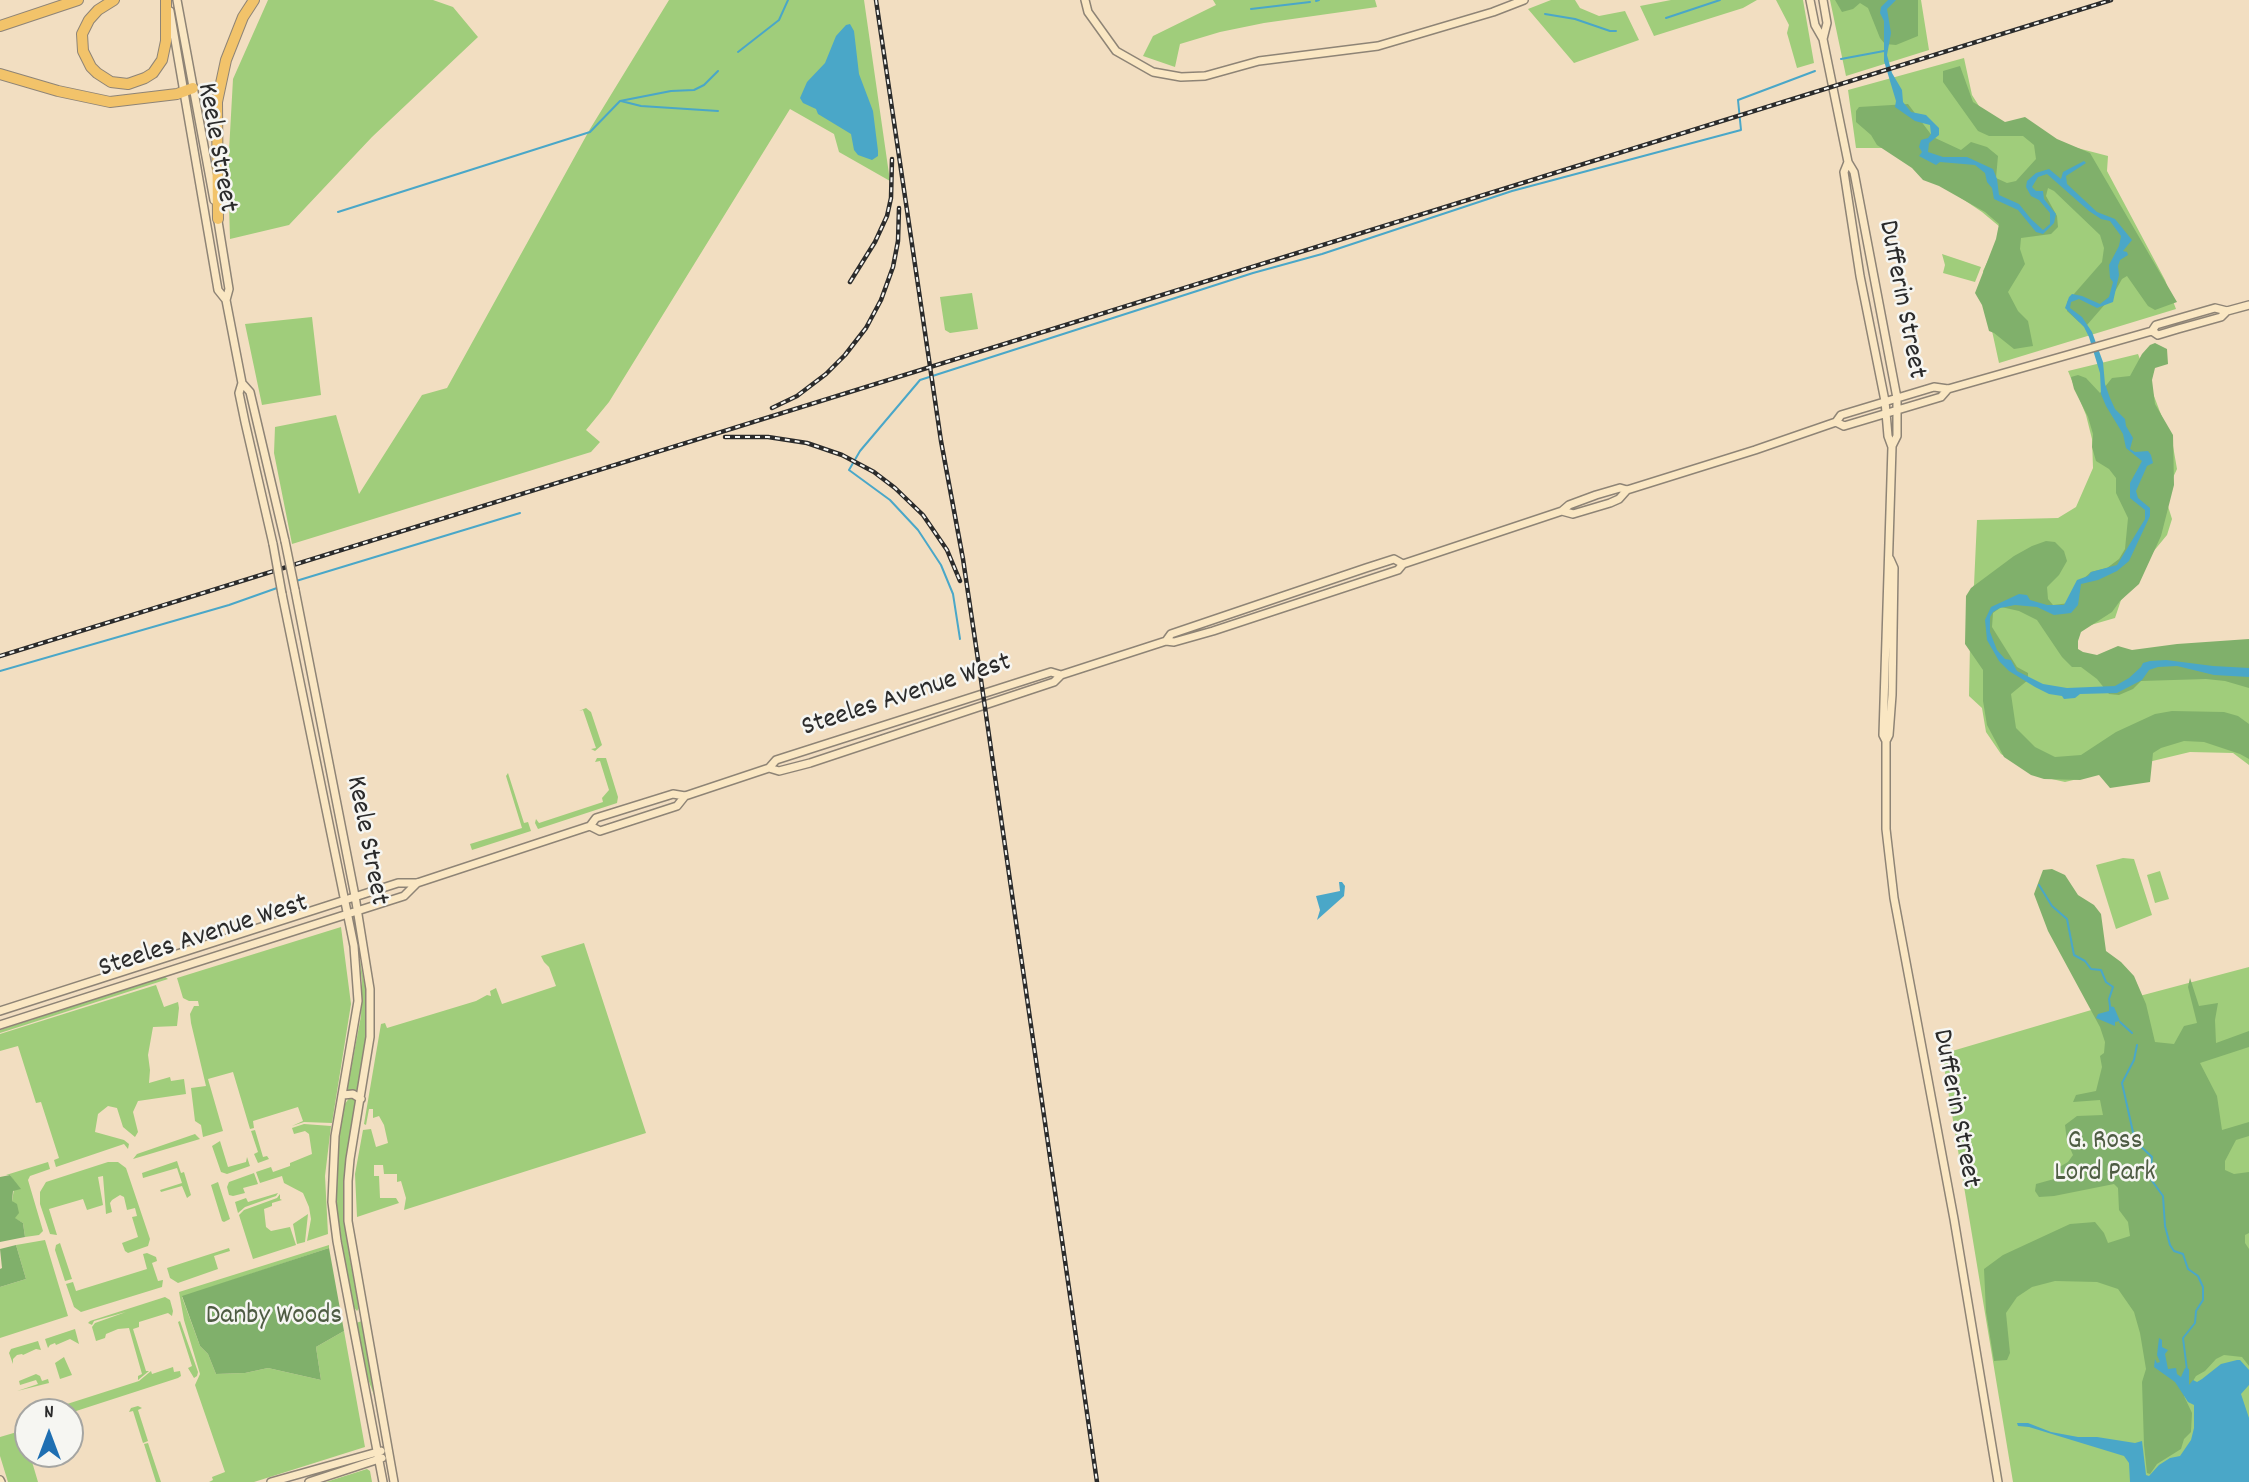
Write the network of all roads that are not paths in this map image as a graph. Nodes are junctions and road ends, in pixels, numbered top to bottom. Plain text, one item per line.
1 (78, 0) edge
2 (114, 0) edge
3 (167, 0) edge
4 (177, 0) edge
5 (254, 0) edge
6 (1085, 0) edge
7 (1524, 0) edge
8 (1810, 0) edge
9 (1823, 0) edge
10 (0, 26) edge
11 (1823, 39) junction
12 (0, 74) edge
13 (189, 90) junction
14 (1848, 162) junction
15 (218, 219) junction
16 (226, 300) junction
17 (2249, 305) edge
18 (2227, 311) junction
19 (2186, 316) junction
20 (2188, 326) junction
21 (2152, 331) junction
22 (242, 383) junction
23 (1948, 389) junction
24 (1897, 398) junction
25 (1885, 401) junction
26 (1898, 410) junction
27 (1887, 412) junction
28 (1836, 422) junction
29 (1892, 447) junction
30 (1403, 564) junction
31 (1366, 568) junction
32 (1370, 579) junction
33 (1166, 641) junction
34 (685, 796) junction
35 (590, 826) junction
36 (417, 883) junction
37 (355, 896) junction
38 (345, 900) junction
39 (358, 911) junction
40 (348, 914) junction
41 (0, 1012) edge
42 (0, 1025) edge
43 (343, 1095) junction
44 (361, 1099) junction
45 (363, 1315) junction
46 (351, 1316) junction
47 (389, 1452) junction
48 (378, 1455) junction
49 (271, 1482) edge
50 (309, 1482) edge
51 (383, 1482) edge
52 (394, 1482) edge
53 (1998, 1482) edge

1 - 10 highway
2 - 3 highway
3 - 13 main road, Keele Street
4 - 13 main road, Keele Street
5 - 15 highway
6 - 7 main road
8 - 11 main road, Dufferin Street
9 - 11 main road, Dufferin Street
11 - 14 main road, Dufferin Street
12 - 13 highway
13 - 15 main road, Keele Street
13 - 16 main road, Keele Street
14 - 24 main road, Dufferin Street
14 - 25 main road, Dufferin Street
15 - 16 main road, Keele Street
16 - 22 main road, Keele Street
17 - 18 main road, Steeles Avenue West
18 - 19 main road, Steeles Avenue West
18 - 20 main road, Steeles Avenue West
19 - 20 main road
19 - 21 main road, Steeles Avenue West
20 - 21 main road, Steeles Avenue West
21 - 23 main road, Steeles Avenue West
22 - 37 main road, Keele Street, bridge
22 - 38 main road, Keele Street, bridge
23 - 24 main road, Steeles Avenue West
23 - 26 main road, Steeles Avenue West
24 - 25 main road, Steeles Avenue West
24 - 26 main road, Dufferin Street
25 - 27 main road, Dufferin Street
25 - 28 main road, Steeles Avenue West
26 - 27 main road, Steeles Avenue West
26 - 29 main road, Dufferin Street
27 - 28 main road, Steeles Avenue West
27 - 29 main road, Dufferin Street
28 - 30 main road, Steeles Avenue West
29 - 53 main road, Dufferin Street
30 - 31 main road, Steeles Avenue West
30 - 32 main road, Steeles Avenue West
31 - 32 main road
31 - 33 main road, Steeles Avenue West
32 - 33 main road, Steeles Avenue West
33 - 34 main road, Steeles Avenue West
34 - 35 main road, Steeles Avenue West
34 - 35 main road, Steeles Avenue West
35 - 36 main road, Steeles Avenue West
36 - 37 main road, Steeles Avenue West
36 - 39 main road, Steeles Avenue West
37 - 38 main road, Steeles Avenue West
37 - 39 main road, Keele Street
38 - 40 main road, Keele Street
38 - 41 main road, Steeles Avenue West
39 - 40 main road, Steeles Avenue West
39 - 44 main road, Keele Street
40 - 42 main road, Steeles Avenue West
40 - 43 main road, Keele Street
43 - 44 main road
43 - 46 main road, Keele Street
44 - 45 main road, Keele Street
45 - 46 main road
45 - 47 main road, Keele Street
46 - 48 main road, Keele Street
47 - 48 main road
47 - 52 main road, Keele Street
48 - 49 main road
48 - 50 main road
48 - 51 main road, Keele Street

